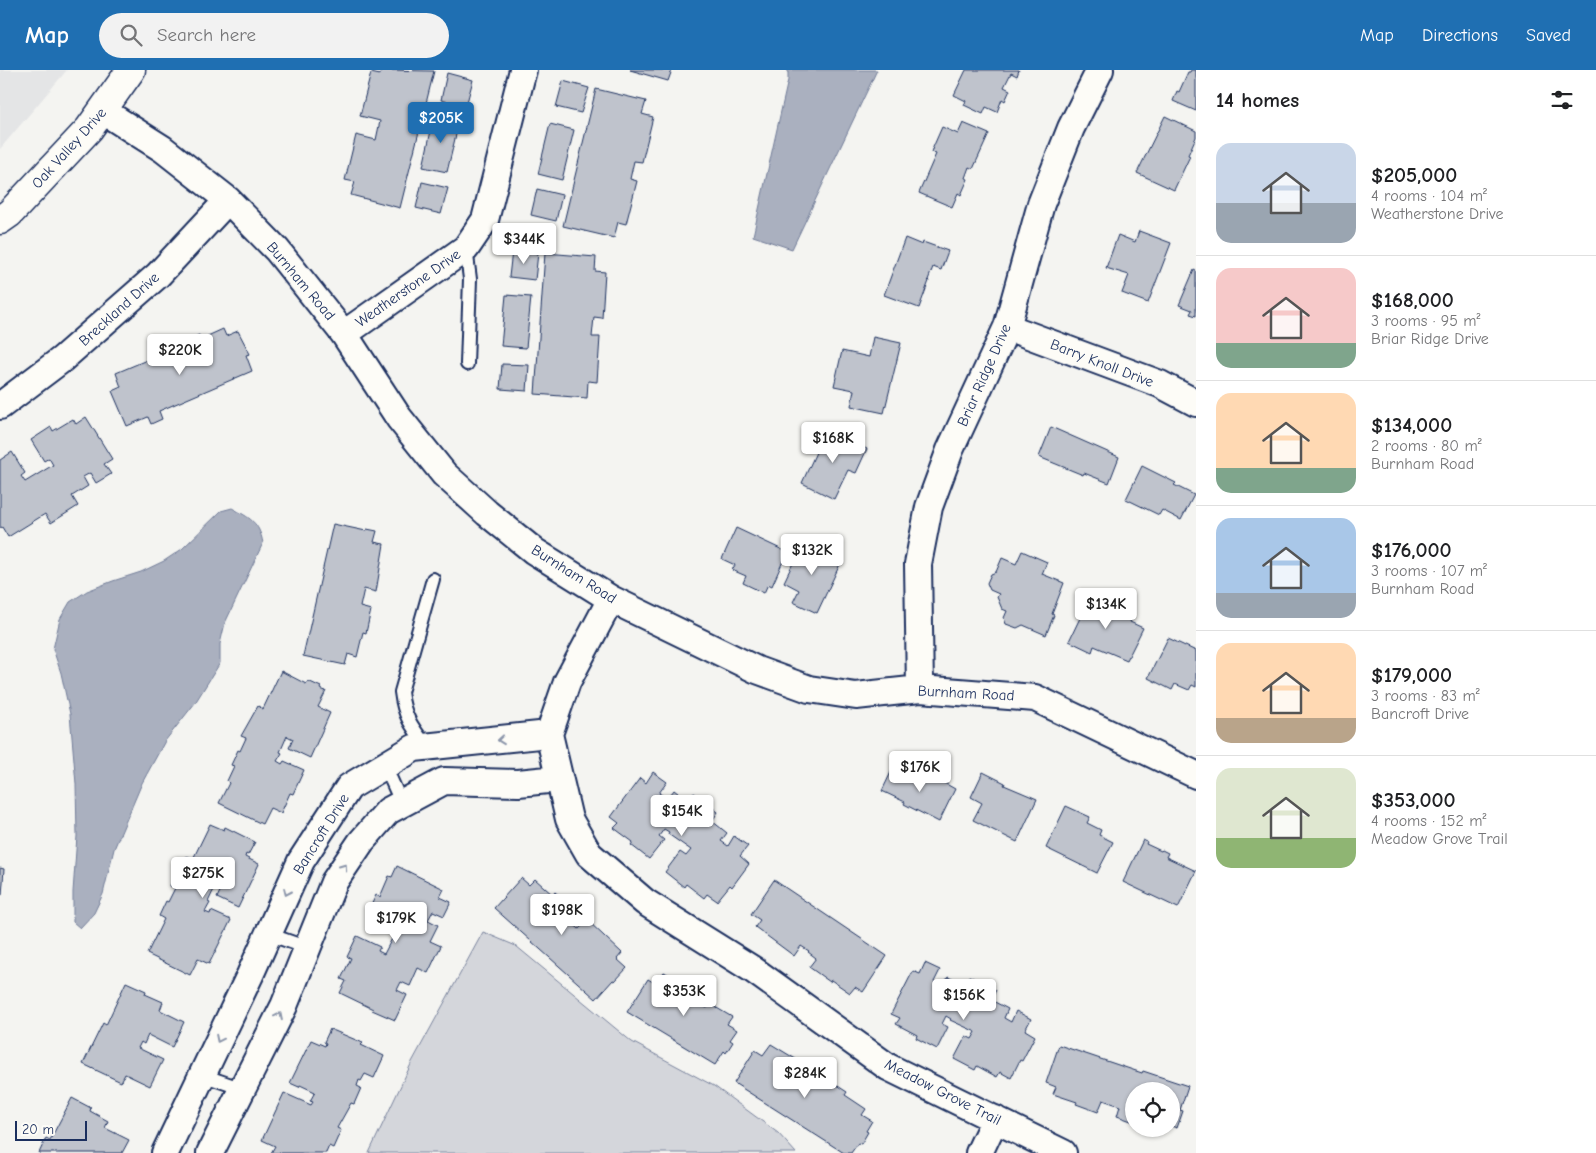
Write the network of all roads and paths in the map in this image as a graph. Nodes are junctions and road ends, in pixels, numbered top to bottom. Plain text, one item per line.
1 (131, 70) edge
2 (523, 70) edge
3 (1100, 70) edge
4 (103, 111) junction
5 (228, 200) junction
6 (0, 220) edge
7 (466, 248) junction
8 (1007, 327) junction
9 (344, 334) junction
10 (467, 364) dead end
11 (1196, 403) edge
12 (0, 406) edge
13 (433, 578) dead end
14 (611, 599) junction
15 (920, 689) junction
16 (550, 734) junction
17 (427, 747) junction
18 (385, 766) junction
19 (1196, 775) edge
20 (558, 779) junction
21 (402, 804) junction
22 (268, 934) junction
23 (308, 948) junction
24 (202, 1075) junction
25 (243, 1089) junction
26 (995, 1119) junction
27 (165, 1153) edge
28 (210, 1153) edge
29 (979, 1153) edge
30 (1063, 1153) edge

1 - 4 street, Oak Valley Drive
2 - 7 street, Weatherstone Drive
3 - 8 street, Briar Ridge Drive
4 - 5 street, Burnham Road
4 - 6 street, Oak Valley Drive
5 - 9 street, Burnham Road
5 - 12 street, Breckland Drive
7 - 9 street, Weatherstone Drive
7 - 10 lane
8 - 11 street, Barry Knoll Drive
8 - 15 street, Briar Ridge Drive
9 - 14 street, Burnham Road
13 - 17 lane
14 - 15 street, Burnham Road
14 - 16 street
15 - 19 street, Burnham Road
16 -> 17 street, Bancroft Drive
16 - 20 street, Meadow Grove Trail
17 - 18 street, Bancroft Drive
18 - 21 lane
18 -> 22 street, Bancroft Drive
20 - 21 street
20 - 26 street, Meadow Grove Trail
23 -> 21 street
22 - 23 lane
22 -> 24 street, Bancroft Drive
25 -> 23 street
24 - 25 lane
24 - 27 street, Bancroft Drive
25 - 28 street
26 - 29 street
26 - 30 street, Meadow Grove Trail

